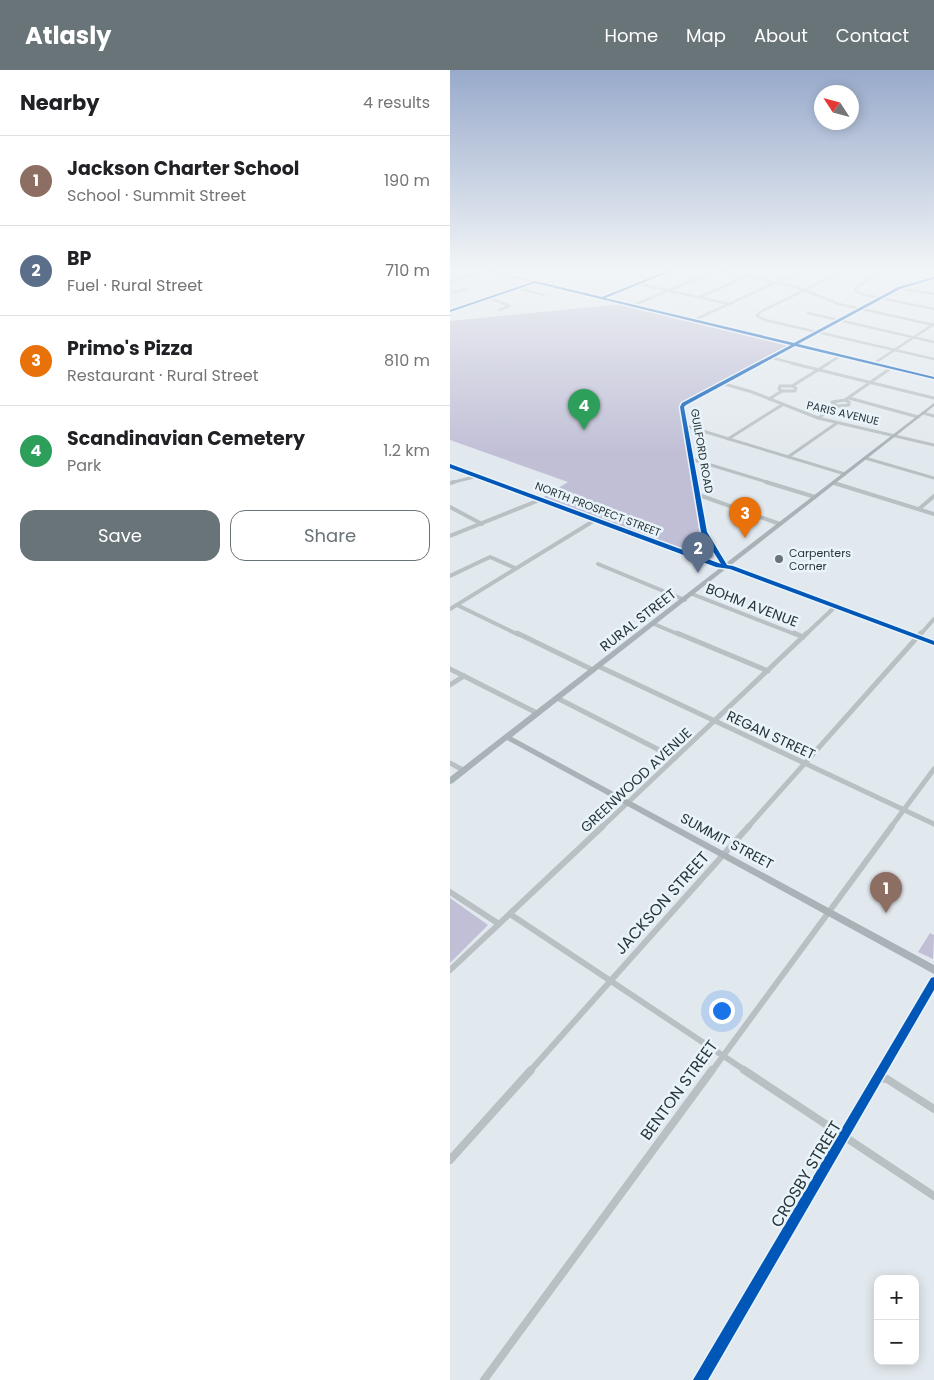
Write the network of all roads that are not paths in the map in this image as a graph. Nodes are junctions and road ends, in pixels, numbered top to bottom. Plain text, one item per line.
1 (736, 330) edge
2 (808, 330) edge
3 (820, 330) edge
4 (882, 330) edge
5 (925, 330) edge
6 (816, 332) junction
7 (915, 337) junction
8 (934, 342) edge
9 (794, 344) junction
10 (894, 350) junction
11 (840, 356) junction
12 (769, 357) junction
13 (934, 359) edge
14 (874, 364) junction
15 (891, 368) junction
16 (818, 370) junction
17 (934, 378) edge
18 (870, 382) junction
19 (721, 383) junction
20 (792, 386) junction
21 (782, 391) junction
22 (934, 398) edge
23 (770, 399) junction
24 (847, 399) junction
25 (934, 404) edge
26 (782, 405) junction
27 (836, 406) junction
28 (920, 415) junction
29 (934, 416) edge
30 (818, 418) junction
31 (837, 423) junction
32 (686, 426) junction
33 (895, 435) junction
34 (728, 439) junction
35 (934, 446) edge
36 (788, 457) junction
37 (865, 458) junction
38 (691, 459) junction
39 (450, 466) edge
40 (845, 474) junction
41 (478, 476) junction
42 (934, 478) edge
43 (450, 483) edge
44 (834, 483) junction
45 (699, 495) junction
46 (934, 496) edge
47 (814, 497) junction
48 (542, 499) junction
49 (450, 507) edge
50 (920, 509) junction
51 (934, 514) edge
52 (594, 520) junction
53 (482, 524) junction
54 (780, 524) junction
55 (450, 536) edge
56 (598, 564) dead end
57 (725, 566) junction
58 (515, 568) junction
59 (450, 576) edge
60 (692, 594) junction
61 (685, 600) junction
62 (457, 605) junction
63 (837, 605) junction
64 (450, 608) edge
65 (934, 618) edge
66 (654, 624) junction
67 (803, 637) junction
68 (918, 637) junction
69 (934, 643) edge
70 (450, 668) edge
71 (595, 668) junction
72 (768, 671) junction
73 (464, 676) junction
74 (450, 685) edge
75 (557, 698) junction
76 (537, 713) junction
77 (715, 721) junction
78 (507, 737) junction
79 (675, 758) junction
80 (450, 763) edge
81 (804, 763) junction
82 (934, 769) edge
83 (463, 770) junction
84 (450, 781) edge
85 (627, 802) junction
86 (904, 810) junction
87 (934, 824) edge
88 (724, 854) junction
89 (450, 892) edge
90 (828, 912) junction
91 (510, 914) junction
92 (499, 924) junction
93 (450, 970) edge
94 (934, 970) edge
95 (610, 981) junction
96 (934, 981) edge
97 (722, 1056) junction
98 (879, 1078) junction
99 (934, 1109) edge
100 (844, 1136) junction
101 (450, 1160) edge
102 (934, 1196) edge
103 (484, 1380) edge
104 (700, 1380) edge

1 - 9 street
2 - 6 street
3 - 6 street, GUILFORD ROAD
4 - 7 street
5 - 7 street
6 - 9 street, GUILFORD ROAD
6 - 10 street
7 - 8 street
7 - 10 street
9 - 11 street
9 - 12 street, GUILFORD ROAD
10 - 13 street
10 - 14 street
11 - 14 street
11 - 16 street
12 - 16 street
12 - 19 street, GUILFORD ROAD
14 - 15 street
15 - 17 street
15 - 18 street
16 - 18 street
16 - 20 street
18 - 22 street
18 - 24 street
19 - 23 street, PARIS AVENUE
19 - 32 street, GUILFORD ROAD
20 - 21 street
20 - 21 street
21 - 23 street
23 - 26 street, PARIS AVENUE
24 - 27 street
24 - 27 street
24 - 28 street
25 - 28 street, RURAL STREET
26 - 30 street, PARIS AVENUE
26 - 34 street
27 - 30 street
28 - 29 street
28 - 33 street, RURAL STREET
30 - 31 street, PARIS AVENUE
31 - 33 street, PARIS AVENUE
31 - 36 street
32 - 34 street
32 - 38 street, GUILFORD ROAD
33 - 35 street, PARIS AVENUE
33 - 37 street, RURAL STREET
34 - 36 street
36 - 40 street
37 - 40 street, RURAL STREET
37 - 42 street
38 - 45 street, GUILFORD ROAD
38 - 47 street
39 - 41 street, NORTH PROSPECT STREET
40 - 44 street, RURAL STREET
41 - 43 street
41 - 48 street, NORTH PROSPECT STREET
44 - 47 street, RURAL STREET
44 - 50 street
45 - 54 street
45 - 57 street, GUILFORD ROAD
46 - 50 street
47 - 54 street, RURAL STREET
48 - 52 street, NORTH PROSPECT STREET
48 - 53 street
49 - 53 street
50 - 51 street
52 - 57 street, NORTH PROSPECT STREET
52 - 58 street
53 - 55 street
54 - 57 street, RURAL STREET
56 - 61 street
57 - 60 street, RURAL STREET
57 - 63 street, NORTH PROSPECT STREET
58 - 59 street
58 - 62 street
60 - 61 street, RURAL STREET
60 - 67 street, BOHM AVENUE
61 - 66 street, RURAL STREET
62 - 64 street
62 - 71 street, REGAN STREET
63 - 67 street, GREENWOOD AVENUE
63 - 68 street, NORTH PROSPECT STREET
65 - 68 street, JACKSON STREET
66 - 71 street, RURAL STREET
66 - 72 street
67 - 72 street, GREENWOOD AVENUE
68 - 69 street, NORTH PROSPECT STREET
68 - 81 street, JACKSON STREET
70 - 73 street
71 - 75 street, RURAL STREET
71 - 77 street, REGAN STREET
72 - 77 street, GREENWOOD AVENUE
73 - 74 street
73 - 76 street
75 - 76 street, RURAL STREET
75 - 79 street
76 - 78 street, RURAL STREET
77 - 79 street, GREENWOOD AVENUE
77 - 81 street, REGAN STREET
78 - 83 street, RURAL STREET
78 - 85 street, SUMMIT STREET
79 - 85 street, GREENWOOD AVENUE
80 - 83 street
81 - 86 street, REGAN STREET
81 - 88 street, JACKSON STREET
82 - 86 street, BENTON STREET
83 - 84 street, RURAL STREET
85 - 88 street, SUMMIT STREET
85 - 91 street, GREENWOOD AVENUE
86 - 87 street, REGAN STREET
86 - 90 street, BENTON STREET
88 - 90 street, SUMMIT STREET
88 - 95 street, JACKSON STREET
89 - 92 street
90 - 94 street, SUMMIT STREET
90 - 97 street, BENTON STREET
91 - 92 street, GREENWOOD AVENUE
91 - 95 street
92 - 93 street, GREENWOOD AVENUE
95 - 97 street
95 - 101 street, JACKSON STREET
96 - 98 street, CROSBY STREET
97 - 100 street
97 - 103 street, BENTON STREET
98 - 99 street
98 - 100 street, CROSBY STREET
100 - 102 street
100 - 104 street, CROSBY STREET

